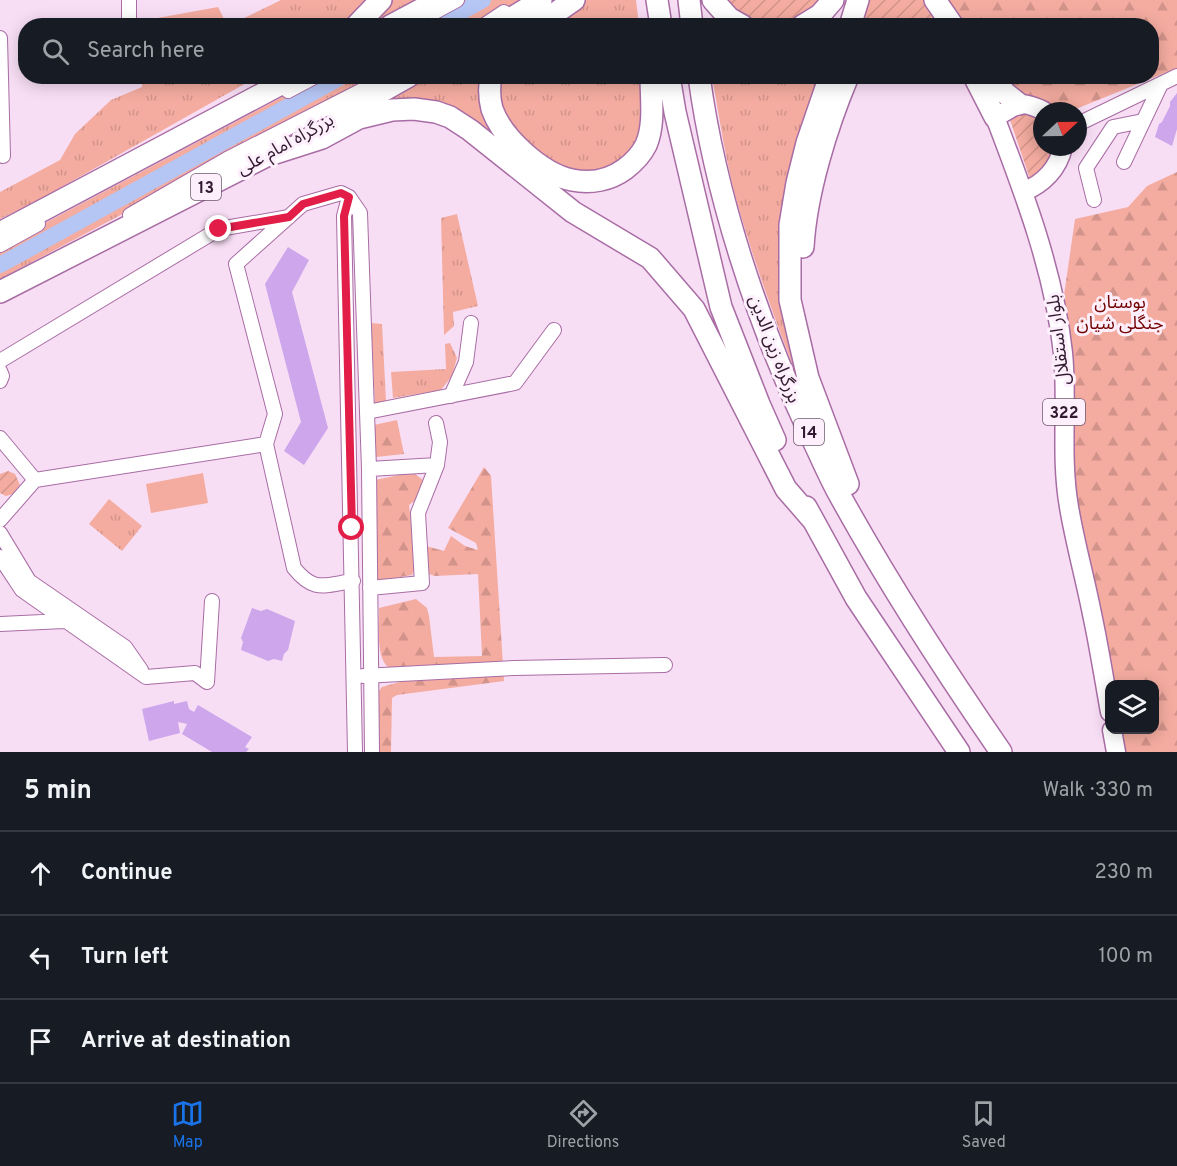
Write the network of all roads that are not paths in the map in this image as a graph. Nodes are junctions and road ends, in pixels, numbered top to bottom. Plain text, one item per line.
1 (129, 0) edge
2 (381, 0) edge
3 (438, 0) edge
4 (457, 0) edge
5 (524, 0) edge
6 (541, 0) edge
7 (574, 0) edge
8 (650, 0) edge
9 (657, 0) edge
10 (689, 0) edge
11 (713, 0) edge
12 (833, 0) edge
13 (858, 0) edge
14 (935, 0) edge
15 (129, 18) edge
16 (364, 18) edge
17 (405, 18) edge
18 (425, 18) edge
19 (496, 18) edge
20 (512, 18) edge
21 (548, 18) edge
22 (650, 18) edge
23 (660, 18) edge
24 (691, 18) edge
25 (729, 18) edge
26 (815, 18) edge
27 (852, 18) edge
28 (947, 18) edge
29 (0, 38) edge
30 (1177, 76) edge
31 (262, 84) edge
32 (282, 84) edge
33 (301, 84) edge
34 (372, 84) edge
35 (396, 84) edge
36 (491, 84) edge
37 (651, 84) edge
38 (670, 84) edge
39 (700, 84) edge
40 (827, 84) edge
41 (845, 84) edge
42 (981, 84) edge
43 (997, 84) edge
44 (1161, 84) junction
45 (1033, 106) edge
46 (1006, 111) junction
47 (1087, 120) edge
48 (1143, 121) junction
49 (211, 123) junction
50 (269, 155) junction
51 (3, 156) dead end
52 (1061, 156) edge
53 (1124, 162) dead end
54 (1031, 188) junction
55 (349, 197) junction
56 (1094, 200) dead end
57 (289, 217) junction
58 (0, 234) edge
59 (0, 245) edge
60 (0, 282) edge
61 (0, 292) edge
62 (471, 323) dead end
63 (554, 330) dead end
64 (799, 340) junction
65 (0, 361) edge
66 (0, 371) edge
67 (0, 381) edge
68 (451, 396) junction
69 (367, 412) junction
70 (436, 423) dead end
71 (0, 438) edge
72 (266, 444) junction
73 (437, 465) junction
74 (369, 469) junction
75 (35, 480) junction
76 (813, 519) junction
77 (0, 520) edge
78 (369, 527) junction
79 (352, 528) junction
80 (0, 533) edge
81 (0, 557) edge
82 (879, 563) junction
83 (353, 581) junction
84 (370, 588) junction
85 (212, 601) dead end
86 (68, 615) junction
87 (0, 624) edge
88 (665, 665) dead end
89 (355, 676) junction
90 (370, 676) junction
91 (1116, 680) edge
92 (1105, 683) edge
93 (1113, 734) edge
94 (1126, 734) edge
95 (355, 752) edge
96 (372, 752) edge
97 (959, 752) edge
98 (1001, 752) edge
99 (1116, 752) edge
100 (1128, 752) edge

1 - 15 street
2 - 16 highway
3 - 17 highway
4 - 18 street
5 - 19 street
6 - 20 highway
7 - 21 highway
8 - 22 highway
9 - 23 highway
10 - 24 highway
11 - 25 highway
12 - 26 highway
13 - 27 highway
14 - 28 highway
29 - 51 street
30 - 44 street
31 - 49 highway
32 - 49 highway
33 - 59 street
34 - 60 street
35 - 50 highway, بزرگراه امام علی / 13
36 - 37 highway
38 - 76 highway, بزرگراه زین الدین / 14
39 - 82 highway, بزرگراه زین الدین / 14
40 - 64 highway
41 - 64 highway
42 - 46 highway
43 - 46 highway
44 - 47 street
44 - 48 street
45 - 46 main road
46 - 54 main road, بلوار استقلال / 322
48 - 53 street
48 - 56 street
49 - 58 highway
50 - 61 highway, بزرگراه امام علی / 13
50 - 76 highway
52 - 54 main road
54 - 91 main road, بلوار استقلال / 322
54 - 92 main road, بلوار استقلال / 322
55 - 57 street
55 - 69 street
55 - 79 street
57 - 65 street
57 - 72 street
62 - 68 street
63 - 68 street
64 - 82 highway
66 - 67 street
68 - 69 street
69 - 74 street
70 - 73 street
71 - 75 street
72 - 75 street
72 - 83 street
73 - 74 street
73 - 84 street
74 - 78 street
75 - 77 street
76 - 97 highway, بزرگراه زین الدین / 14
78 - 79 street
78 - 84 street
79 - 83 street
80 - 86 street
81 - 86 street
82 - 98 highway, بزرگراه زین الدین / 14
83 - 89 street
84 - 90 street
85 - 86 street
86 - 87 street
88 - 90 street
89 - 90 street
89 - 95 street
90 - 96 street
93 - 99 main road
94 - 100 main road

